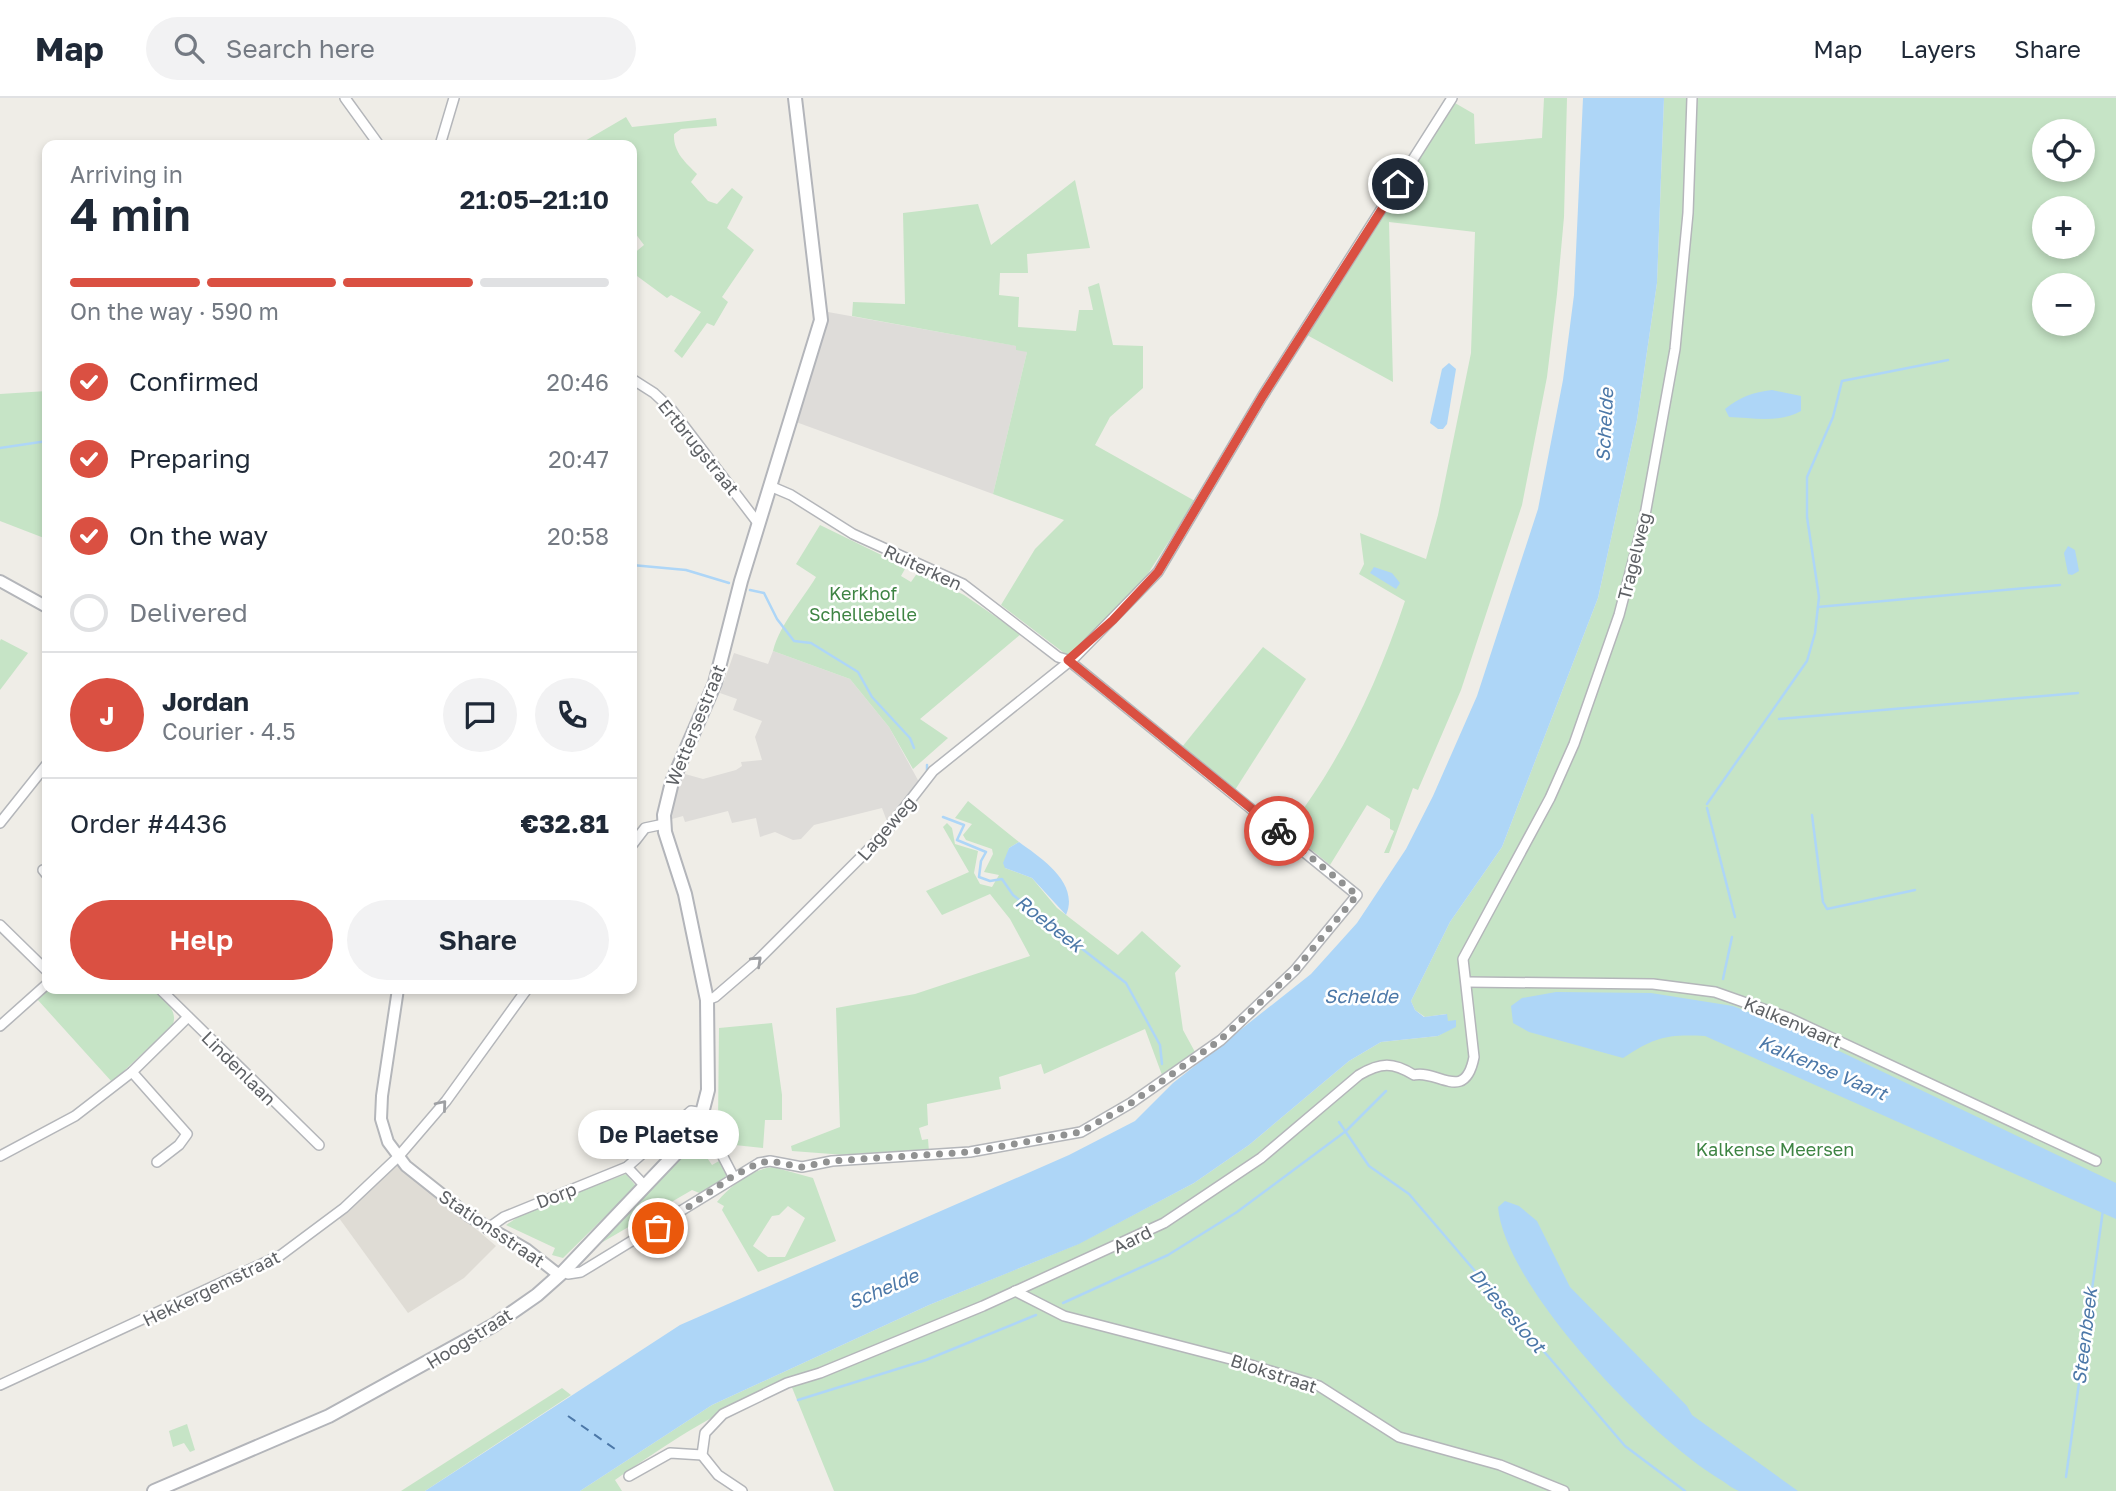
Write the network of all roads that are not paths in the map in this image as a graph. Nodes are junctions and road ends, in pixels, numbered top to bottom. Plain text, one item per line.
1 (345, 98) edge
2 (454, 98) edge
3 (795, 98) edge
4 (1452, 98) edge
5 (1692, 98) edge
6 (375, 140) edge
7 (441, 140) edge
8 (637, 382) edge
9 (771, 486) junction
10 (758, 523) junction
11 (0, 581) edge
12 (42, 604) edge
13 (1068, 660) junction
14 (42, 770) edge
15 (0, 823) edge
16 (664, 824) junction
17 (637, 838) edge
18 (0, 925) edge
19 (42, 966) edge
20 (1467, 982) junction
21 (42, 988) edge
22 (165, 994) edge
23 (397, 994) edge
24 (523, 994) edge
25 (707, 1000) junction
26 (188, 1017) junction
27 (0, 1026) edge
28 (132, 1072) junction
29 (708, 1090) joint
30 (702, 1117) junction
31 (319, 1145) dead end
32 (0, 1156) edge
33 (398, 1157) junction
34 (2096, 1161) dead end
35 (157, 1162) dead end
36 (627, 1167) junction
37 (733, 1176) junction
38 (644, 1185) junction
39 (487, 1229) junction
40 (561, 1273) junction
41 (1015, 1292) junction
42 (0, 1385) edge
43 (702, 1455) junction
44 (629, 1476) dead end
45 (154, 1491) edge
46 (742, 1491) edge
47 (1563, 1491) edge

1 - 6 street
2 - 7 street
3 - 9 main road, Wettersestraat
4 - 13 street, Lageweg
5 - 20 street, Tragelweg
8 - 10 street, Ertbrugstraat
9 - 10 main road, Wettersestraat
9 - 13 street, Ruiterken
10 - 16 main road, Wettersestraat
11 - 12 street
25 -> 13 street, Lageweg
13 - 37 street, Ruiterken
14 - 15 street
16 - 17 street
16 - 25 main road, Wettersestraat
18 - 19 street
20 - 34 street, Kalkenvaart
20 - 41 street, Aard
21 - 27 street
22 - 26 street, Lindenlaan
23 - 33 street, Stationsstraat
33 -> 24 street, Hekkergemstraat
25 - 29 main road, Wettersestraat
26 - 28 street
26 - 31 street, Lindenlaan
28 - 32 street
28 - 35 street
29 - 30 main road, Hoogstraat
30 - 36 street, Dorp
30 - 37 street
30 - 38 main road, Hoogstraat
33 - 39 street, Stationsstraat
33 - 42 street, Hekkergemstraat
36 - 38 street
36 - 39 street, Dorp
37 - 40 street
38 - 40 main road, Hoogstraat
39 - 40 street, Stationsstraat
40 - 45 main road, Hoogstraat
41 - 43 street, Aard
41 - 47 street, Blokstraat
43 - 44 street
43 - 46 street

